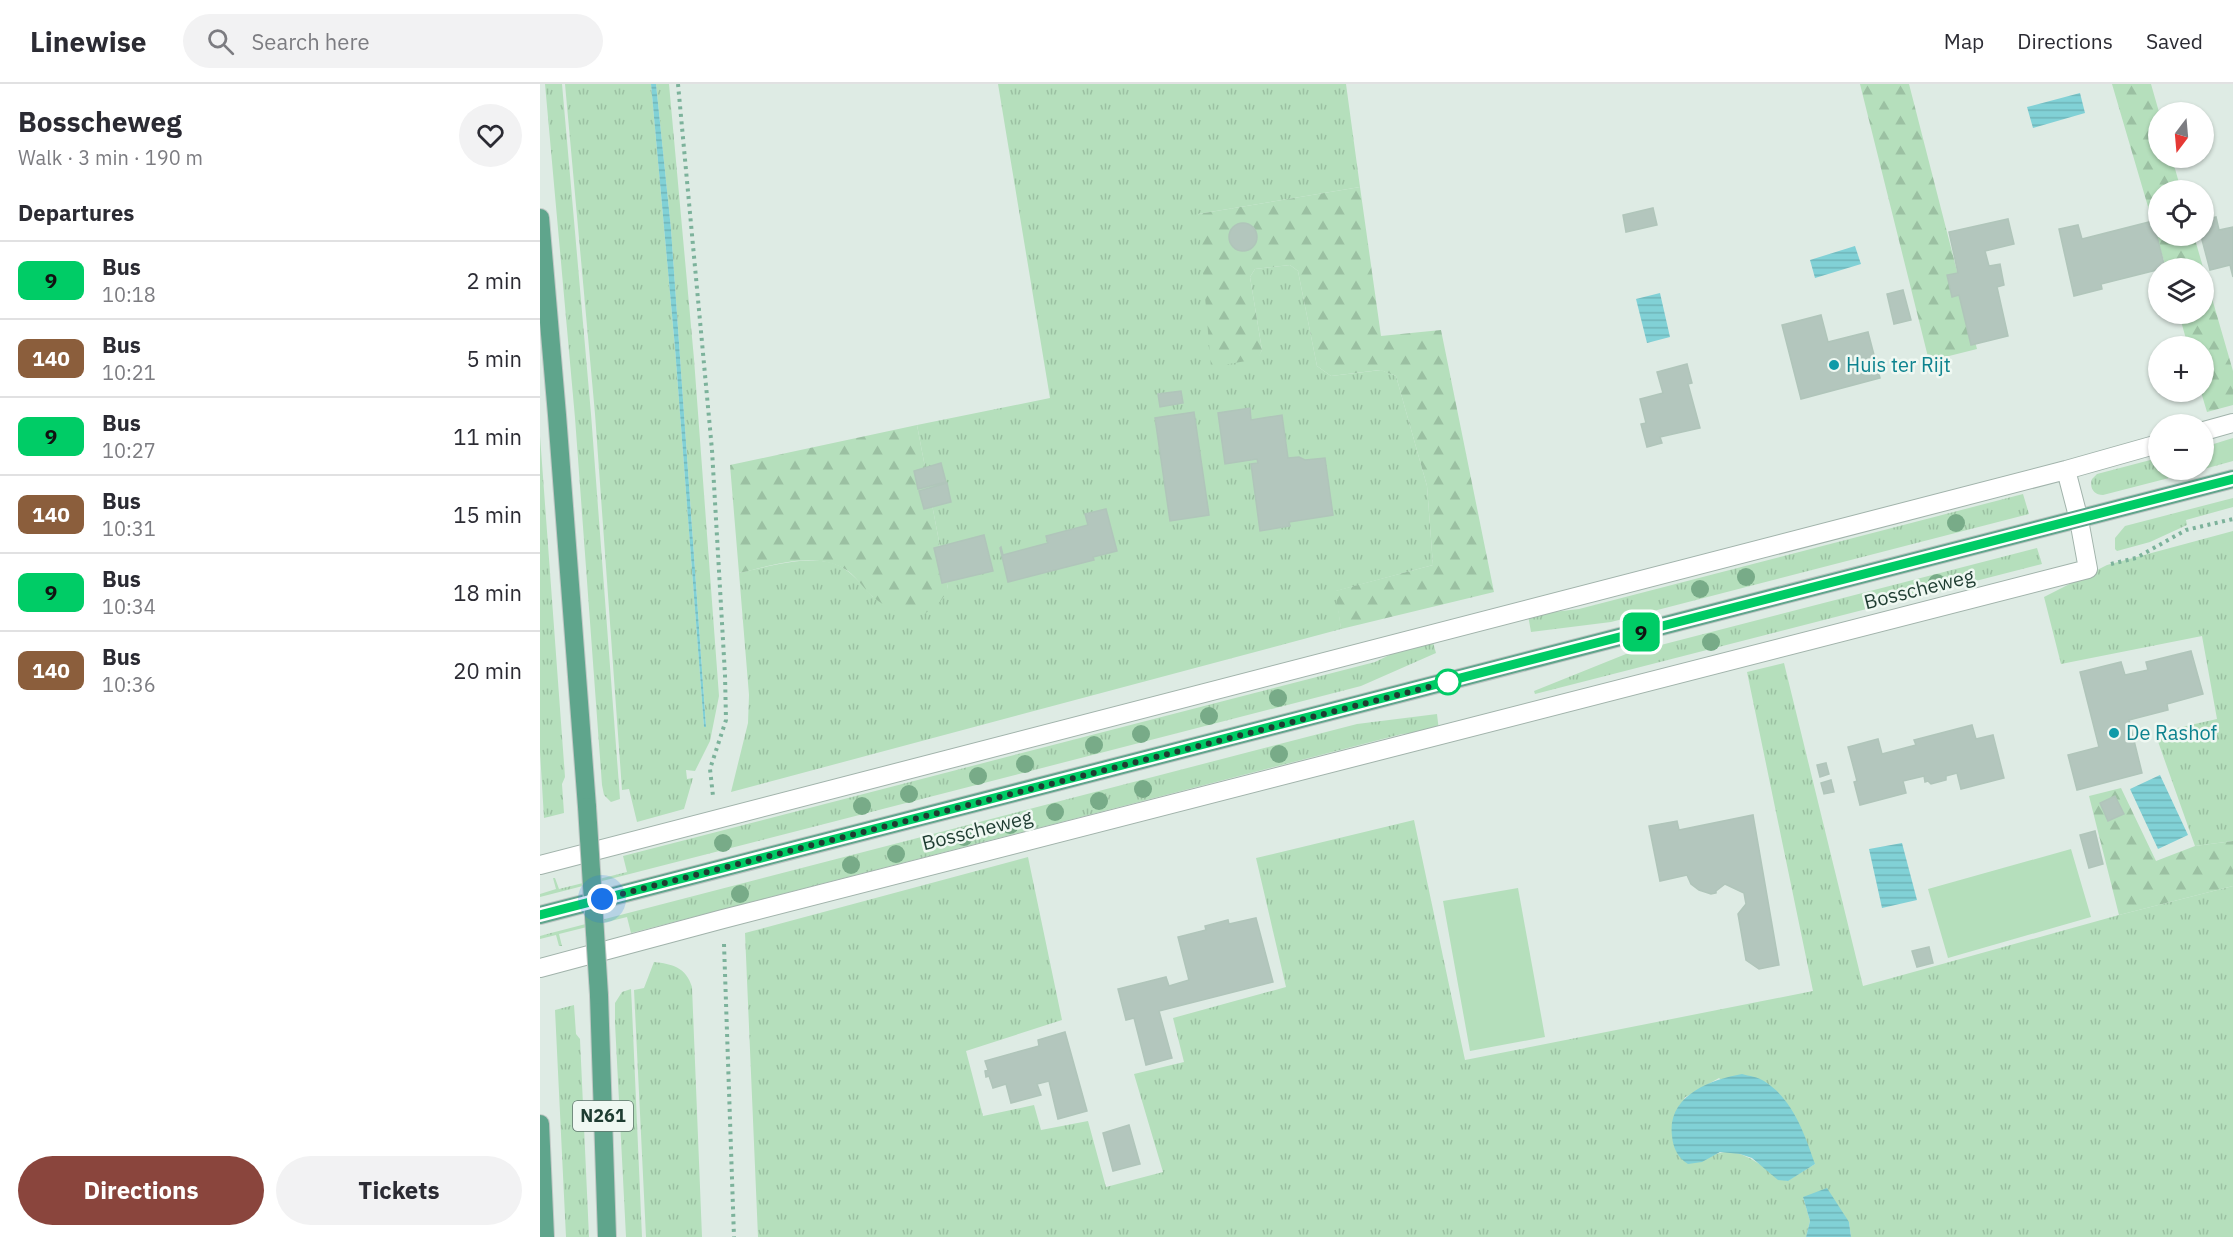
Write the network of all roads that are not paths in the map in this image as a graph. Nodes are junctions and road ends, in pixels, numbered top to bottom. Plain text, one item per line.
1 (540, 218) edge
2 (2233, 423) edge
3 (2214, 428) edge
4 (2148, 447) edge
5 (2066, 470) junction
6 (2233, 479) edge
7 (2079, 520) junction
8 (540, 865) edge
9 (540, 915) edge
10 (540, 968) edge
11 (540, 1124) edge
12 (545, 1237) edge
13 (607, 1237) edge

1 - 13 main road, N261, bridge
2 - 3 street
4 - 5 street
5 - 7 street
5 - 8 street
6 - 7 main road, Bosscheweg
7 - 9 main road, Bosscheweg
7 - 10 street, Bosscheweg
11 - 12 main road

